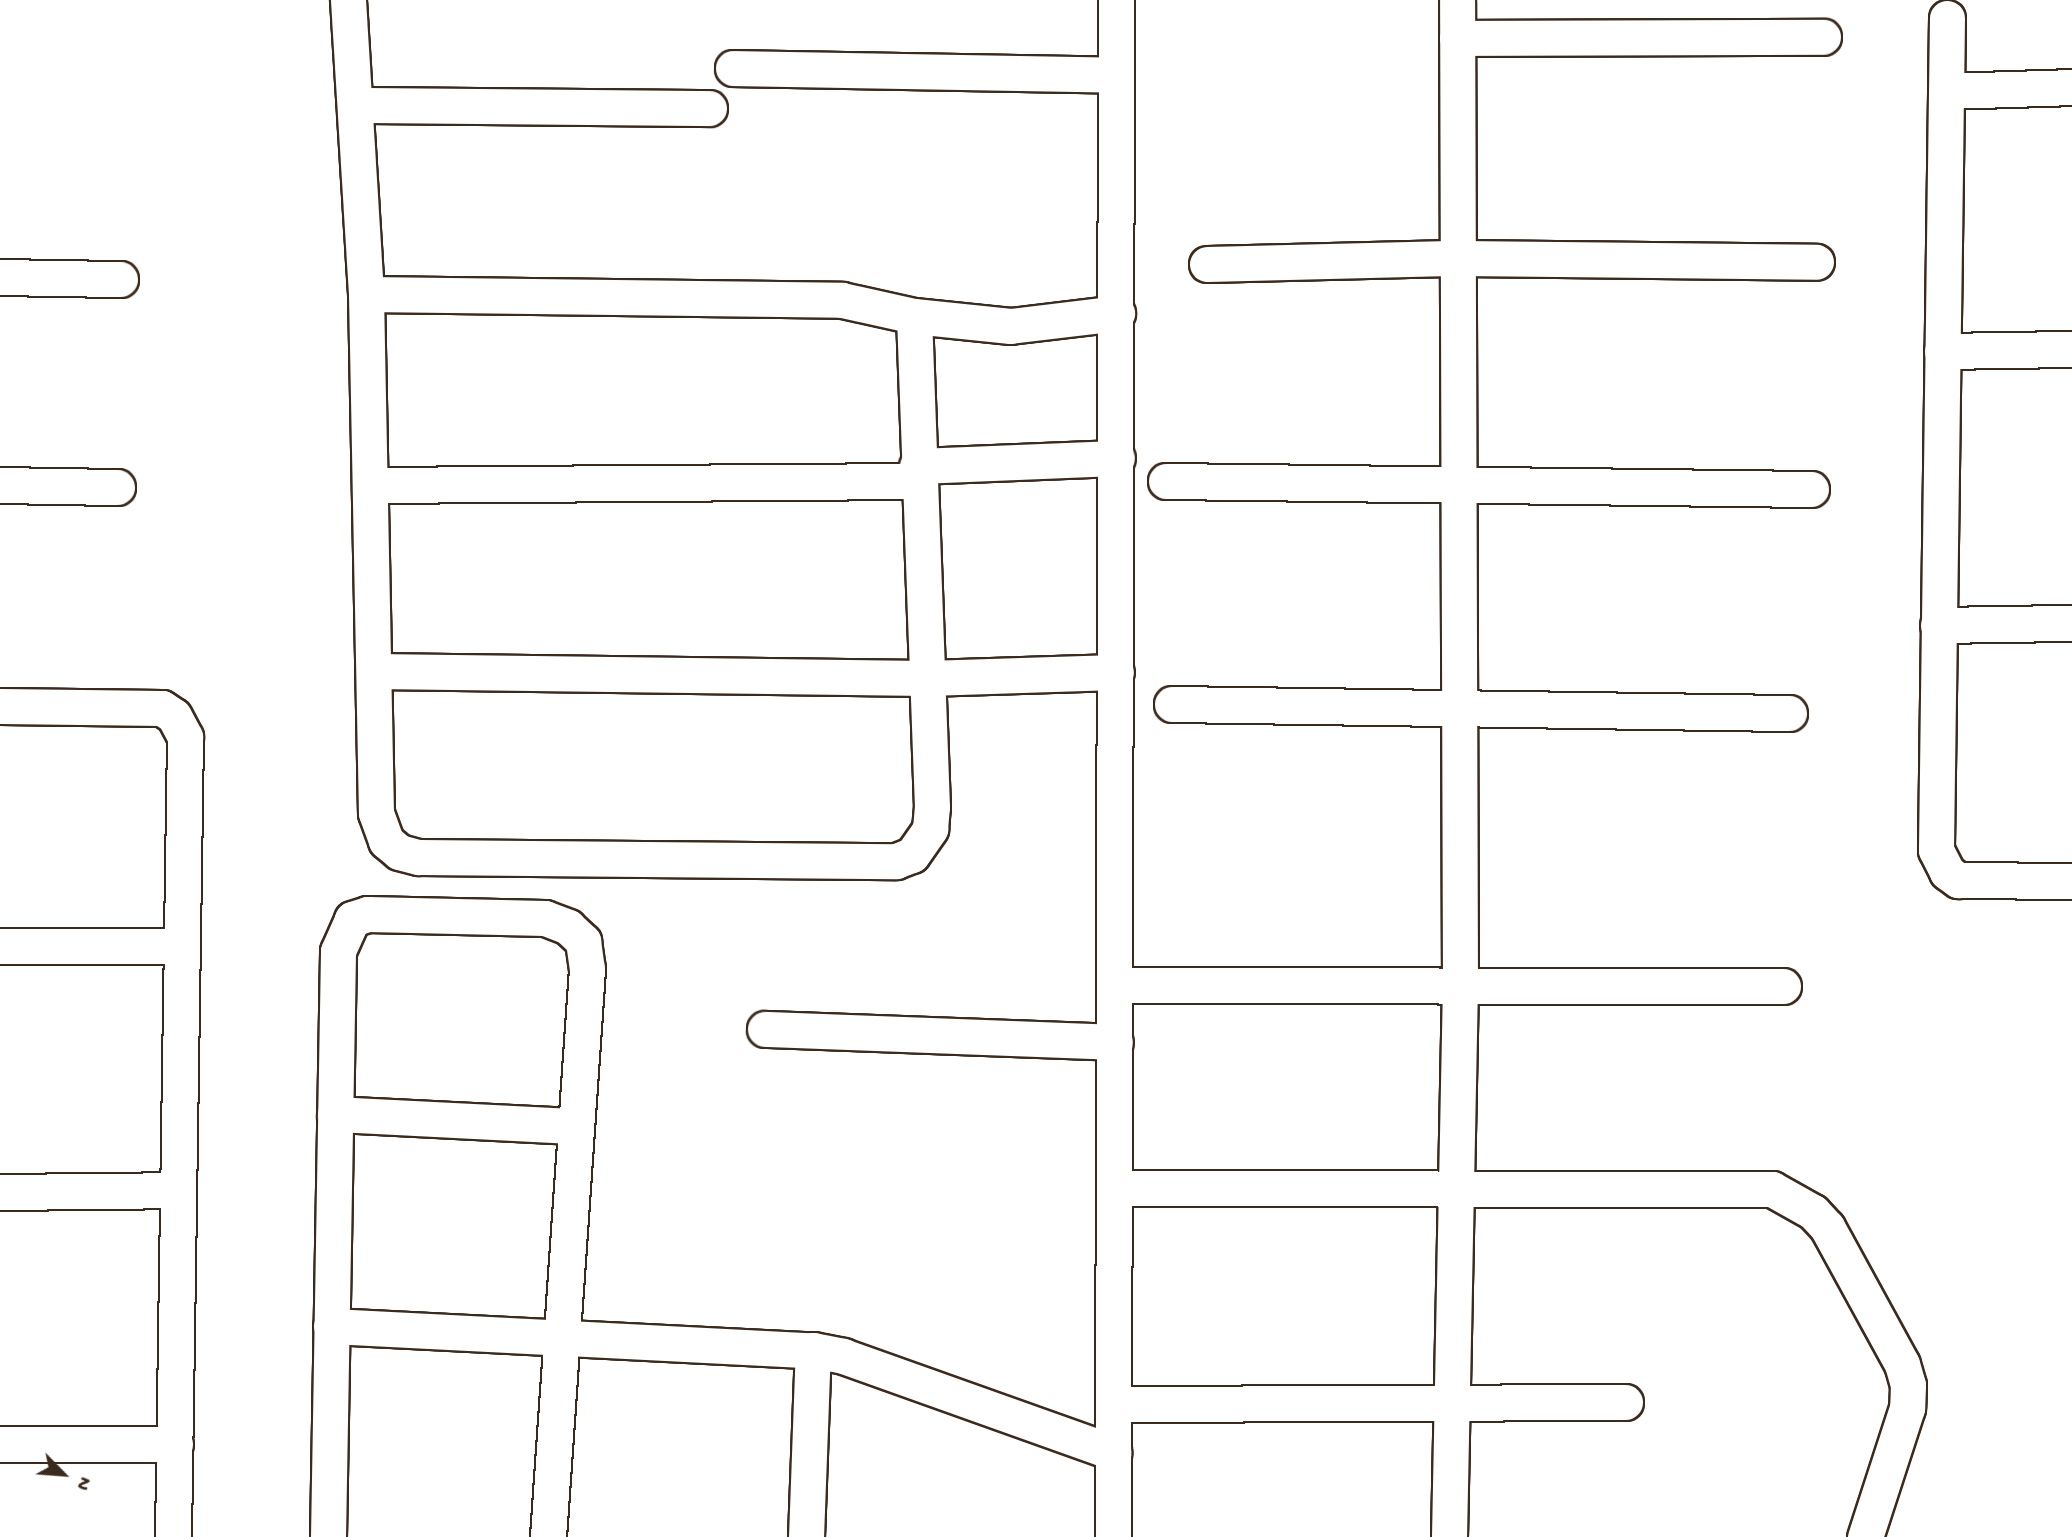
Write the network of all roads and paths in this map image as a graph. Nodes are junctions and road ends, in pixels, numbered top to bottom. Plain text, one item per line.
1 (348, 0) edge
2 (1116, 0) edge
3 (1457, 0) edge
4 (1947, 18) dead end
5 (1823, 37) dead end
6 (1457, 38) junction
7 (733, 68) dead end
8 (1116, 75) junction
9 (2072, 87) edge
10 (1947, 91) junction
11 (356, 105) junction
12 (709, 108) dead end
13 (1460, 258) junction
14 (1816, 262) dead end
15 (1207, 264) dead end
16 (0, 277) edge
17 (120, 279) dead end
18 (366, 294) junction
19 (1117, 313) junction
20 (914, 316) junction
21 (2072, 349) edge
22 (1942, 351) junction
23 (1117, 458) junction
24 (918, 474) junction
25 (1166, 481) dead end
26 (1459, 481) junction
27 (0, 485) edge
28 (370, 485) junction
29 (117, 487) dead end
30 (1811, 489) dead end
31 (2072, 623) edge
32 (1938, 625) junction
33 (374, 671) junction
34 (1116, 672) junction
35 (927, 678) junction
36 (1172, 704) dead end
37 (0, 706) edge
38 (1460, 709) junction
39 (1789, 713) dead end
40 (2072, 881) edge
41 (0, 946) edge
42 (182, 946) junction
43 (1460, 983) junction
44 (1115, 985) junction
45 (1783, 986) dead end
46 (765, 1029) dead end
47 (1115, 1042) junction
48 (335, 1114) junction
49 (575, 1126) junction
50 (1114, 1188) junction
51 (1456, 1189) junction
52 (178, 1190) junction
53 (0, 1192) edge
54 (331, 1326) junction
55 (560, 1338) junction
56 (813, 1350) junction
57 (1625, 1402) dead end
58 (1452, 1403) junction
59 (1114, 1404) junction
60 (0, 1444) edge
61 (175, 1444) junction
62 (1113, 1452) junction
63 (173, 1537) edge
64 (328, 1537) edge
65 (344, 1537) edge
66 (548, 1537) edge
67 (806, 1537) edge
68 (1113, 1537) edge
69 (1449, 1537) edge
70 (1865, 1537) edge

1 - 11 street
2 - 8 street
3 - 6 street
4 - 10 street
5 - 6 street
6 - 13 street
7 - 8 street
8 - 19 street
9 - 10 street
10 - 22 street
11 - 12 street
11 - 18 street
13 - 14 street
13 - 15 street
13 - 26 street
16 - 17 street
18 - 20 street
18 - 28 street
19 - 20 street
19 - 23 street
20 - 24 street
21 - 22 street
22 - 32 street
23 - 24 street
23 - 34 street
24 - 28 street
24 - 35 street
25 - 26 street
26 - 30 street
26 - 38 street
27 - 29 street
28 - 33 street
31 - 32 street
32 - 40 street
33 - 35 street
33 - 35 street
34 - 35 street
34 - 44 street
36 - 38 street
37 - 42 street
38 - 39 street
38 - 43 street
41 - 42 street
42 - 52 street
43 - 44 street
43 - 45 street
43 - 51 street
44 - 47 street
46 - 47 street
47 - 50 street
48 - 49 street
48 - 49 street
48 - 54 street
49 - 55 street
50 - 51 street
50 - 59 street
51 - 58 street
51 - 70 street
52 - 53 street
52 - 61 street
54 - 55 street
54 - 64 street
55 - 56 street
55 - 66 street
56 - 62 street
56 - 67 street
57 - 58 street
58 - 59 street
58 - 69 street
59 - 62 street
60 - 61 street
61 - 63 street
62 - 68 street
64 - 65 street

